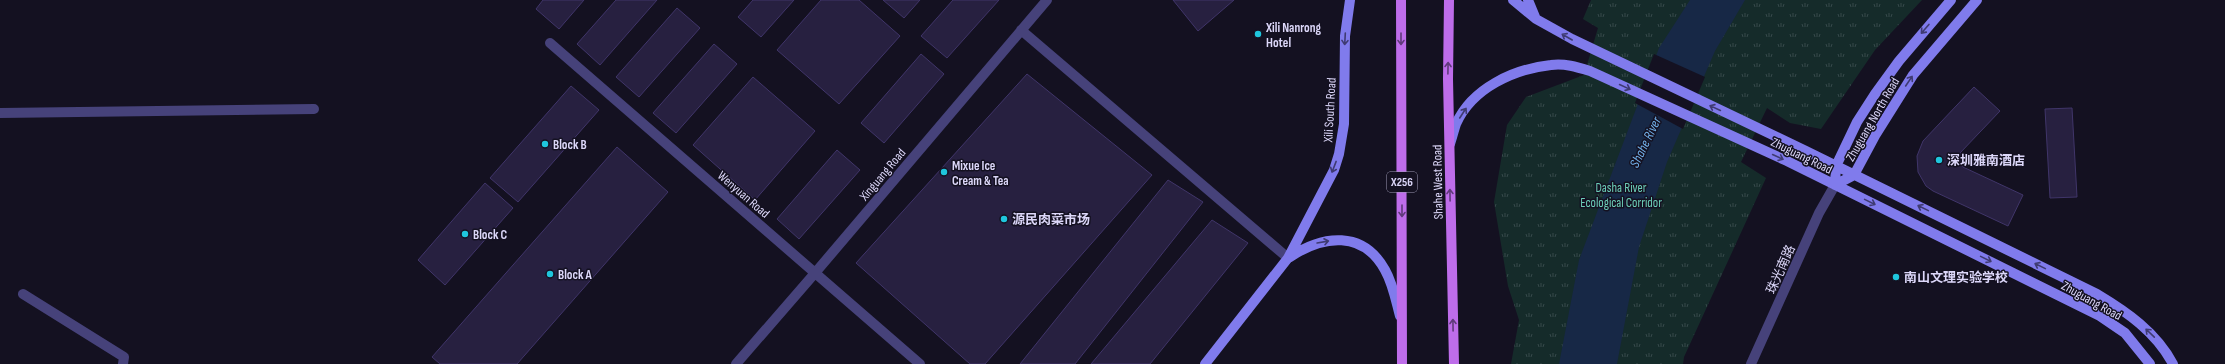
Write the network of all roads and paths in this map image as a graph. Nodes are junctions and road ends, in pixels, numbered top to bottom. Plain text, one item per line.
1 (1047, 0) edge
2 (1350, 0) edge
3 (1401, 0) edge
4 (1449, 0) edge
5 (1512, 0) edge
6 (1528, 0) edge
7 (1951, 0) edge
8 (1977, 0) edge
9 (1536, 19) junction
10 (1021, 30) junction
11 (550, 43) dead end
12 (314, 109) dead end
13 (0, 114) edge
14 (1449, 149) junction
15 (1836, 166) junction
16 (1854, 175) junction
17 (1835, 185) junction
18 (1288, 258) junction
19 (815, 273) junction
20 (23, 294) dead end
21 (1403, 328) junction
22 (123, 364) edge
23 (736, 364) edge
24 (920, 364) edge
25 (1205, 364) edge
26 (1402, 364) edge
27 (1454, 364) edge
28 (1751, 364) edge
29 (2150, 364) edge
30 (2173, 364) edge

1 - 10 street, Xinguang Road
2 -> 18 main road, Xili South Road
3 -> 21 main road, X256
14 -> 4 main road, Shahe West Road
5 - 9 main road, Zhuguang Road
6 - 9 main road
7 -> 15 main road, Zhuguang North Road
16 -> 8 main road, Zhuguang North Road
15 -> 9 main road, Zhuguang Road
10 - 18 street
10 - 19 street, Xinguang Road
11 - 19 street, Wenyuan Road
12 - 13 street
14 -> 17 main road, Zhuguang Road
27 -> 14 main road, Shahe West Road
15 - 16 main road, Zhuguang Road
15 - 17 main road, Zhuguang North Road
16 - 17 main road, Zhuguang North Road
30 -> 16 main road, Zhuguang Road
17 - 28 street, 珠光南路
17 -> 29 main road, Zhuguang Road
18 -> 21 main road, Xili South Road
18 - 25 main road, Xili South Road
19 - 23 street, Xinguang Road
19 - 24 street, Wenyuan Road
20 - 22 street
21 - 26 main road, X256

